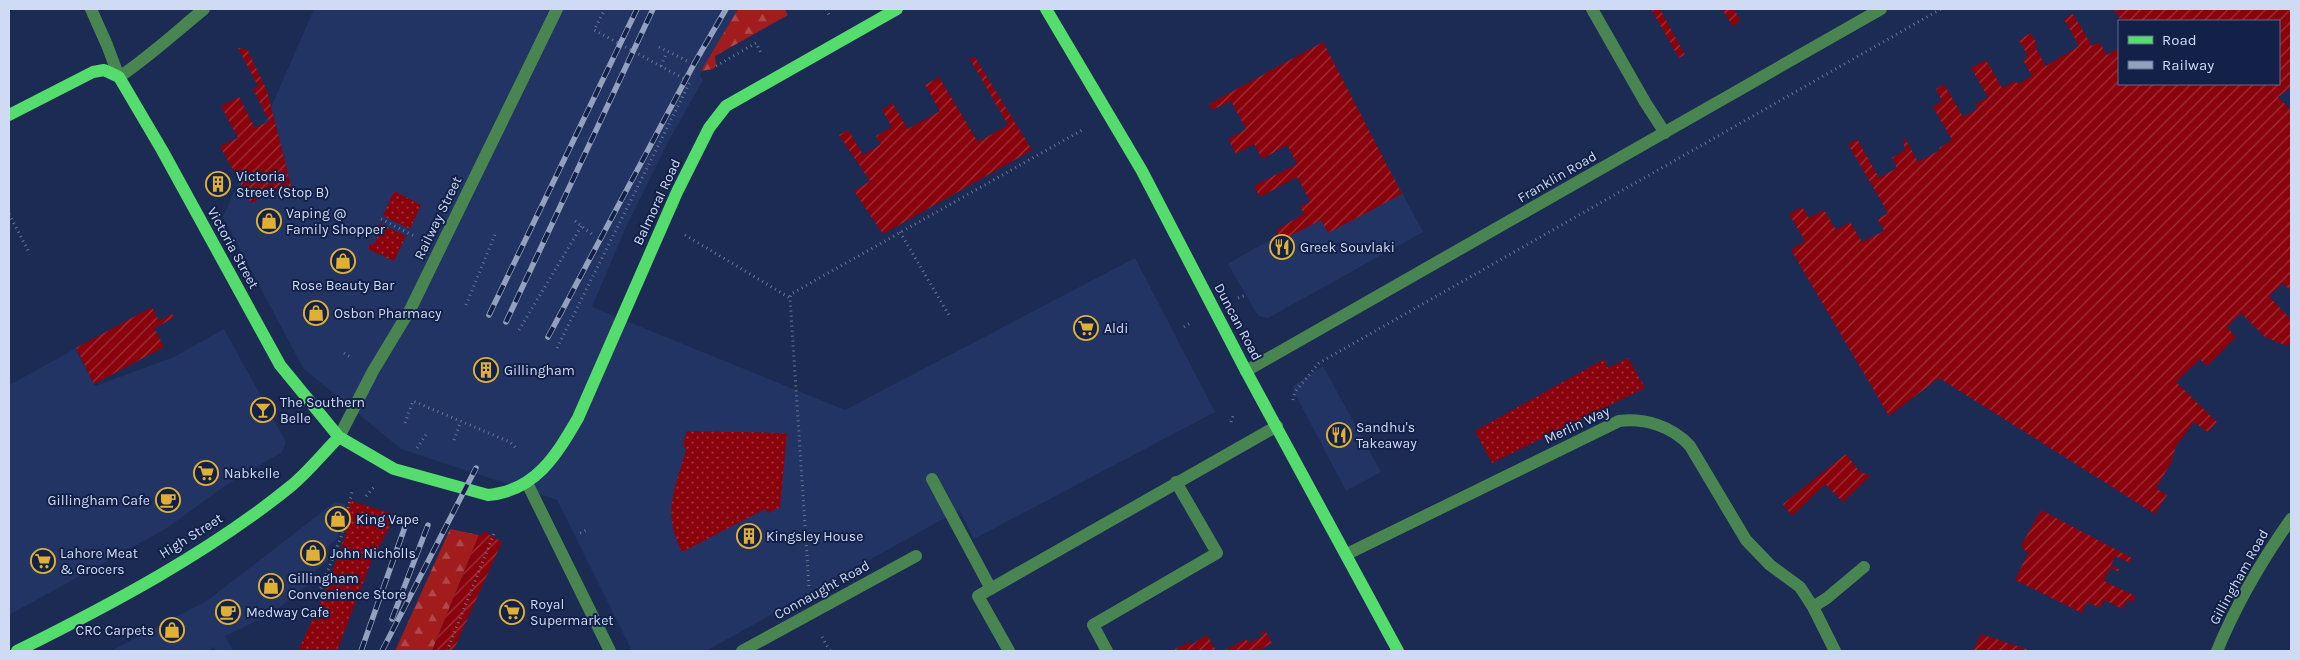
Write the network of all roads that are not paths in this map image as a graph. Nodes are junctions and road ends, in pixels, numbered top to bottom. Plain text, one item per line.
1 (90, 9) edge
2 (204, 9) edge
3 (557, 9) edge
4 (896, 9) edge
5 (1046, 9) edge
6 (1592, 9) edge
7 (1882, 9) edge
8 (119, 78) junction
9 (9, 115) edge
10 (1665, 133) junction
11 (1246, 371) junction
12 (1278, 426) junction
13 (338, 437) junction
14 (932, 479) dead end
15 (1176, 482) junction
16 (527, 483) junction
17 (2291, 519) edge
18 (1347, 554) junction
19 (916, 556) dead end
20 (1864, 567) dead end
21 (991, 588) junction
22 (1813, 607) junction
23 (17, 651) edge
24 (610, 651) edge
25 (742, 651) edge
26 (1009, 651) edge
27 (1108, 651) edge
28 (1398, 651) edge
29 (1835, 651) edge
30 (2217, 651) edge

1 - 8 street, Victoria Street
2 - 8 street
3 - 13 street, Railway Street
4 - 16 main road, Balmoral Road
5 - 11 main road, Duncan Road
6 - 10 street
7 - 10 street, Franklin Road
8 - 9 main road
8 - 13 main road, Victoria Street
10 - 11 street, Franklin Road
11 - 12 main road, Duncan Road
12 - 15 street
12 - 18 main road, Duncan Road
13 - 16 main road, Balmoral Road
13 - 23 main road, High Street
14 - 21 street
15 - 21 street
15 - 27 street
16 - 24 street
17 - 30 street, Gillingham Road
18 - 22 street, Merlin Way
18 - 28 main road, Duncan Road
19 - 25 street, Connaught Road
20 - 22 street
21 - 26 street
22 - 29 street, Merlin Way

